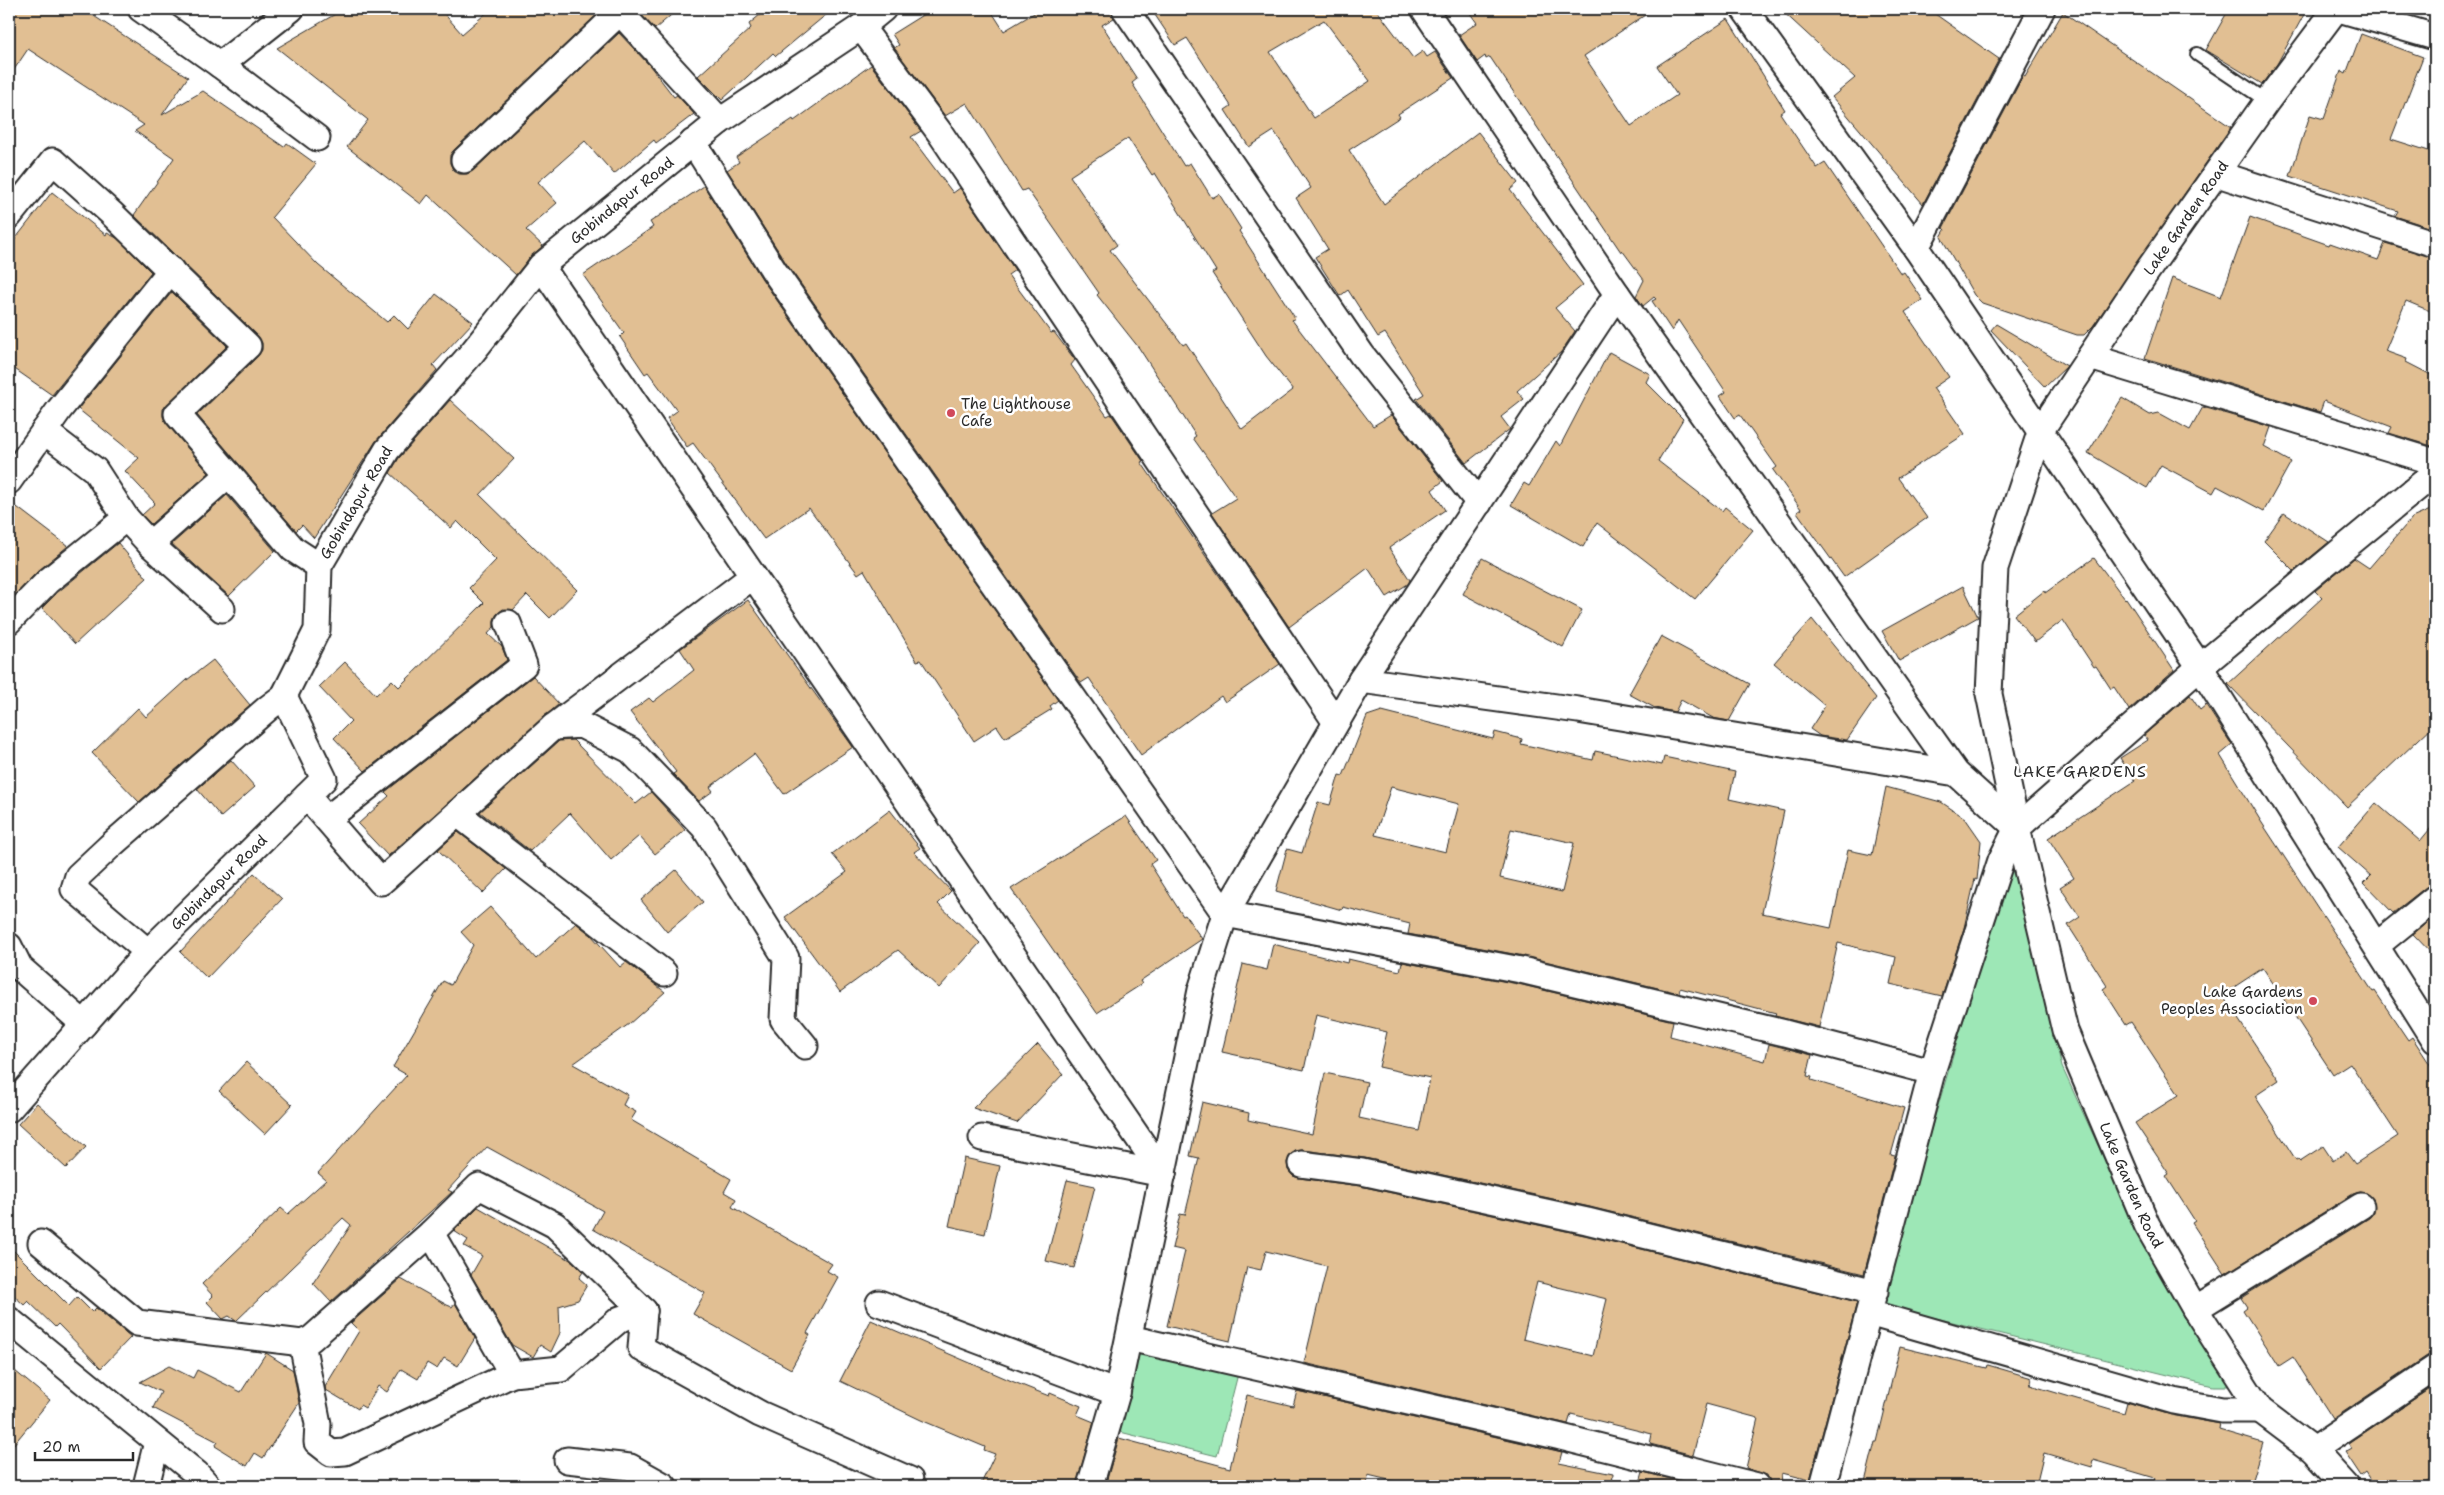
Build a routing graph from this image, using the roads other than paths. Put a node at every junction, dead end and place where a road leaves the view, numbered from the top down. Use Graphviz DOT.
graph roads {
  1 [pos="141,9"];
  2 [pos="291,9"];
  3 [pos="883,9"];
  4 [pos="1124,9"];
  5 [pos="1424,9"];
  6 [pos="1744,9"];
  7 [pos="2042,9"];
  8 [pos="2338,9"];
  9 [pos="619,10"];
  10 [pos="860,28"];
  11 [pos="2435,37"];
  12 [pos="2197,54"];
  13 [pos="220,65"];
  14 [pos="2267,101"];
  15 [pos="720,121"];
  16 [pos="317,138"];
  17 [pos="693,142"];
  18 [pos="464,160"];
  19 [pos="2218,174"];
  20 [pos="9,216"];
  21 [pos="2435,244"];
  22 [pos="1916,248"];
  23 [pos="541,266"];
  24 [pos="171,270"];
  25 [pos="1617,294"];
  26 [pos="2090,357"];
  27 [pos="2040,430"];
  28 [pos="44,431"];
  29 [pos="2435,462"];
  30 [pos="2435,473"];
  31 [pos="229,474"];
  32 [pos="9,481"];
  33 [pos="1478,503"];
  34 [pos="126,518"];
  35 [pos="150,544"];
  36 [pos="319,566"];
  37 [pos="753,576"];
  38 [pos="222,609"];
  39 [pos="9,621"];
  40 [pos="508,623"];
  41 [pos="2200,667"];
  42 [pos="1361,680"];
  43 [pos="284,696"];
  44 [pos="1336,721"];
  45 [pos="553,727"];
  46 [pos="1956,773"];
  47 [pos="307,796"];
  48 [pos="458,814"];
  49 [pos="327,820"];
  50 [pos="2017,828"];
  51 [pos="2435,898"];
  52 [pos="1225,914"];
  53 [pos="2376,945"];
  54 [pos="9,946"];
  55 [pos="148,952"];
  56 [pos="664,973"];
  57 [pos="84,1024"];
  58 [pos="2435,1040"];
  59 [pos="805,1046"];
  60 [pos="1932,1072"];
  61 [pos="9,1109"];
  62 [pos="982,1138"];
  63 [pos="1301,1164"];
  64 [pos="1163,1174"];
  65 [pos="2361,1206"];
  66 [pos="431,1233"];
  67 [pos="40,1243"];
  68 [pos="879,1303"];
  69 [pos="1872,1303"];
  70 [pos="2194,1309"];
  71 [pos="644,1310"];
  72 [pos="12,1329"];
  73 [pos="1129,1338"];
  74 [pos="302,1343"];
  75 [pos="2435,1368"];
  76 [pos="512,1374"];
  77 [pos="1118,1393"];
  78 [pos="2260,1410"];
  79 [pos="158,1442"];
  80 [pos="2313,1450"];
  81 [pos="567,1460"];
  82 [pos="146,1486"];
  83 [pos="208,1486"];
  84 [pos="664,1486"];
  85 [pos="910,1486"];
  86 [pos="1090,1486"];
  87 [pos="1757,1486"];
  88 [pos="1823,1486"];
  89 [pos="2346,1486"];
  1 -- 13 [label="street"];
  2 -- 13 [label="street"];
  3 -- 10 [label="street, Gobindapur Road"];
  4 -- 33 [label="street"];
  5 -- 25 [label="street"];
  6 -- 22 [label="street"];
  7 -- 22 [label="street"];
  8 -- 11 [label="street"];
  8 -- 14 [label="street, Lake Garden Road"];
  9 -- 15 [label="street"];
  9 -- 18 [label="street"];
  10 -- 15 [label="street, Gobindapur Road"];
  10 -- 44 [label="street"];
  12 -- 14 [label="lane"];
  13 -- 16 [label="street"];
  14 -- 19 [label="street, Lake Garden Road"];
  15 -- 17 [label="street, Gobindapur Road"];
  17 -- 23 [label="street, Gobindapur Road"];
  17 -- 52 [label="street"];
  19 -- 21 [label="street"];
  19 -- 26 [label="street, Lake Garden Road"];
  20 -- 24 [label="street"];
  22 -- 27 [label="street"];
  23 -- 36 [label="street, Gobindapur Road"];
  23 -- 37 [label="street"];
  24 -- 28 [label="street"];
  24 -- 31 [label="street"];
  25 -- 33 [label="street"];
  25 -- 46 [label="street"];
  26 -- 27 [label="street, Lake Garden Road"];
  26 -- 29 [label="street"];
  27 -- 41 [label="street"];
  27 -- 50 [label="street, Lake Garden Road"];
  28 -- 32 [label="street"];
  28 -- 34 [label="street"];
  30 -- 41 [label="street"];
  31 -- 35 [label="street"];
  31 -- 36 [label="street"];
  33 -- 42 [label="street"];
  34 -- 35 [label="street"];
  34 -- 39 [label="street"];
  35 -- 38 [label="street"];
  36 -- 43 [label="street, Gobindapur Road"];
  37 -- 45 [label="street"];
  37 -- 64 [label="street"];
  40 -- 49 [label="street"];
  41 -- 50 [label="street"];
  41 -- 53 [label="street"];
  42 -- 44 [label="street"];
  42 -- 46 [label="street"];
  43 -- 47 [label="street, Gobindapur Road"];
  43 -- 55 [label="street"];
  44 -- 52 [label="street"];
  45 -- 48 [label="street"];
  45 -- 59 [label="street"];
  46 -- 50 [label="street"];
  47 -- 49 [label="street"];
  47 -- 55 [label="street, Gobindapur Road"];
  48 -- 49 [label="street"];
  48 -- 56 [label="street"];
  50 -- 60 [label="street"];
  50 -- 70 [label="street, Lake Garden Road"];
  51 -- 53 [label="street"];
  52 -- 60 [label="street"];
  52 -- 64 [label="street"];
  53 -- 58 [label="street"];
  54 -- 57 [label="street"];
  55 -- 57 [label="street, Gobindapur Road"];
  57 -- 61 [label="street, Gobindapur Road"];
  60 -- 69 [label="street"];
  62 -- 64 [label="street"];
  63 -- 69 [label="street"];
  64 -- 73 [label="street"];
  65 -- 70 [label="street"];
  66 -- 71 [label="street"];
  66 -- 74 [label="street"];
  66 -- 76 [label="street"];
  67 -- 74 [label="street"];
  68 -- 77 [label="street"];
  69 -- 78 [label="street"];
  69 -- 88 [label="street"];
  70 -- 78 [label="street, Lake Garden Road"];
  71 -- 76 [label="street"];
  71 -- 85 [label="street"];
  72 -- 79 [label="street"];
  73 -- 77 [label="street"];
  73 -- 87 [label="street"];
  74 -- 76 [label="street"];
  75 -- 80 [label="street"];
  77 -- 86 [label="street"];
  78 -- 80 [label="street, Lake Garden Road"];
  79 -- 82 [label="street"];
  79 -- 83 [label="street"];
  80 -- 89 [label="street, Lake Garden Road"];
  81 -- 84 [label="street"];
}
